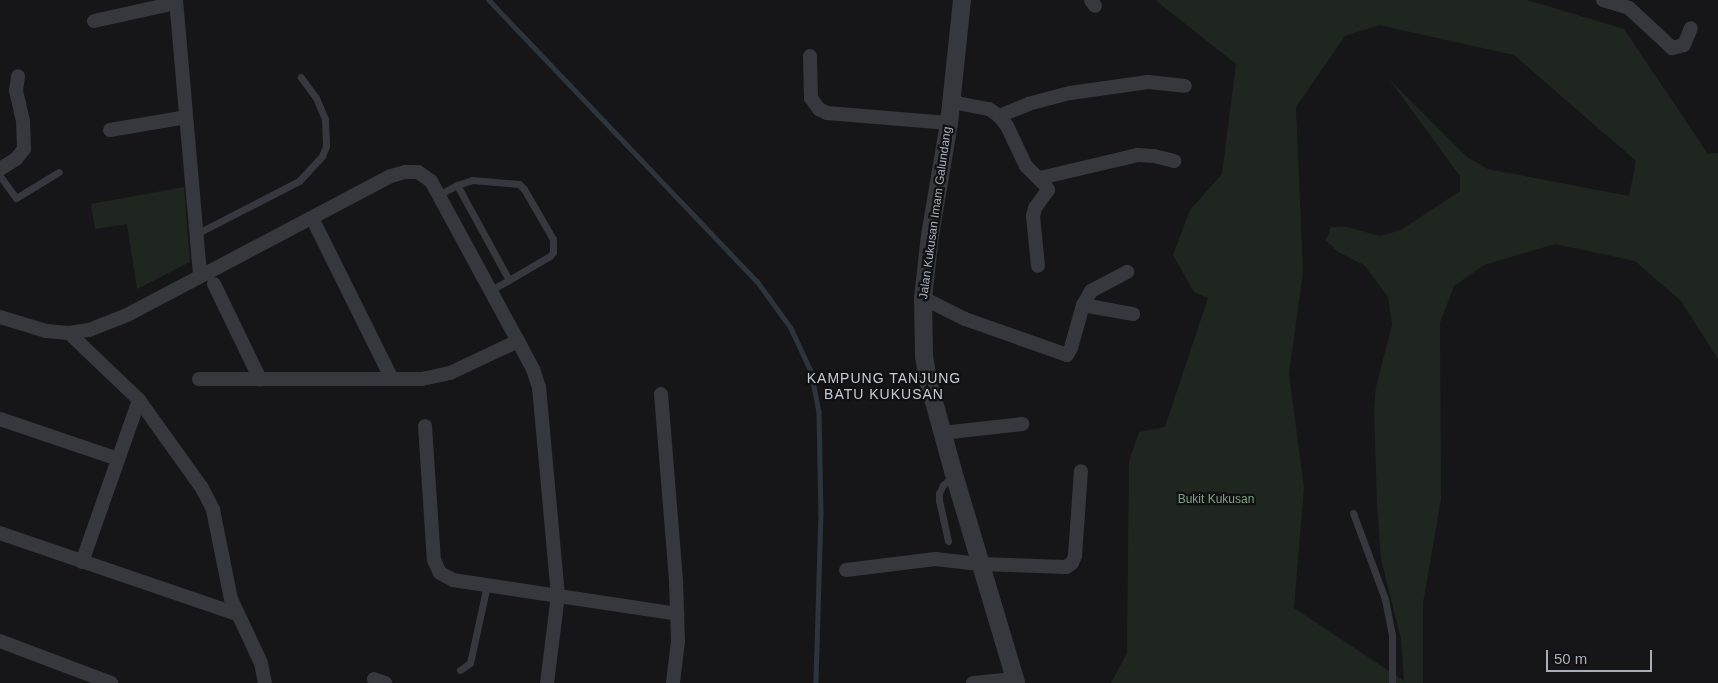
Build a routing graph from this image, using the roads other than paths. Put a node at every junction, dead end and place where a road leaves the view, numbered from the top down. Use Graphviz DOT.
graph roads {
  1 [pos="962,0"];
  2 [pos="1603,0"];
  3 [pos="176,2"];
  4 [pos="94,21"];
  5 [pos="1691,28"];
  6 [pos="810,56"];
  7 [pos="18,76"];
  8 [pos="301,77"];
  9 [pos="1186,86"];
  10 [pos="952,102"];
  11 [pos="999,116"];
  12 [pos="186,117"];
  13 [pos="949,123"];
  14 [pos="110,130"];
  15 [pos="1174,161"];
  16 [pos="0,169"];
  17 [pos="59,172"];
  18 [pos="0,176"];
  19 [pos="1040,178"];
  20 [pos="457,185"];
  21 [pos="440,194"];
  22 [pos="316,226"];
  23 [pos="196,234"];
  24 [pos="1038,266"];
  25 [pos="1127,272"];
  26 [pos="200,276"];
  27 [pos="509,280"];
  28 [pos="214,284"];
  29 [pos="491,290"];
  30 [pos="923,298"];
  31 [pos="1083,305"];
  32 [pos="1133,314"];
  33 [pos="0,317"];
  34 [pos="69,333"];
  35 [pos="518,341"];
  36 [pos="199,378"];
  37 [pos="260,379"];
  38 [pos="392,379"];
  39 [pos="661,394"];
  40 [pos="139,400"];
  41 [pos="0,419"];
  42 [pos="1022,424"];
  43 [pos="425,426"];
  44 [pos="942,433"];
  45 [pos="118,459"];
  46 [pos="1081,471"];
  47 [pos="954,475"];
  48 [pos="1353,512"];
  49 [pos="0,533"];
  50 [pos="948,540"];
  51 [pos="82,562"];
  52 [pos="980,564"];
  53 [pos="846,570"];
  54 [pos="487,585"];
  55 [pos="558,595"];
  56 [pos="237,614"];
  57 [pos="677,614"];
  58 [pos="0,641"];
  59 [pos="460,670"];
  60 [pos="1016,681"];
  61 [pos="111,683"];
  62 [pos="265,683"];
  63 [pos="546,683"];
  64 [pos="673,683"];
  65 [pos="973,683"];
  66 [pos="1392,683"];
  1 -- 10 [label="street, Jalan Kukusan Imam Galundang"];
  2 -- 5 [label="street"];
  3 -- 4 [label="street"];
  3 -- 12 [label="street"];
  6 -- 13 [label="street"];
  7 -- 16 [label="street"];
  8 -- 23 [label="lane"];
  9 -- 11 [label="street"];
  10 -- 11 [label="street"];
  10 -- 13 [label="street, Jalan Kukusan Imam Galundang"];
  11 -- 19 [label="street"];
  12 -- 14 [label="street"];
  12 -- 23 [label="street"];
  13 -- 30 [label="street, Jalan Kukusan Imam Galundang"];
  15 -- 19 [label="street"];
  17 -- 18 [label="lane"];
  19 -- 24 [label="street"];
  20 -- 21 [label="lane"];
  20 -- 27 [label="lane"];
  20 -- 27 [label="lane"];
  21 -- 26 [label="street"];
  21 -- 29 [label="street"];
  22 -- 38 [label="street"];
  23 -- 26 [label="street"];
  25 -- 31 [label="street"];
  26 -- 34 [label="street"];
  27 -- 29 [label="lane"];
  28 -- 37 [label="street"];
  29 -- 35 [label="street"];
  30 -- 31 [label="street"];
  30 -- 44 [label="street, Jalan Kukusan Imam Galundang"];
  31 -- 32 [label="street"];
  33 -- 34 [label="street"];
  34 -- 40 [label="street"];
  35 -- 38 [label="street"];
  35 -- 55 [label="street"];
  36 -- 37 [label="street"];
  37 -- 38 [label="street"];
  39 -- 57 [label="street"];
  40 -- 45 [label="street"];
  40 -- 56 [label="street"];
  41 -- 45 [label="street"];
  42 -- 44 [label="street"];
  43 -- 54 [label="street"];
  44 -- 47 [label="street, Jalan Kukusan Imam Galundang"];
  45 -- 51 [label="street"];
  46 -- 52 [label="street"];
  47 -- 50 [label="lane"];
  47 -- 52 [label="street, Jalan Kukusan Imam Galundang"];
  48 -- 66 [label="lane"];
  49 -- 51 [label="street"];
  51 -- 56 [label="street"];
  52 -- 53 [label="street"];
  52 -- 60 [label="street, Jalan Kukusan Imam Galundang"];
  54 -- 55 [label="street"];
  54 -- 59 [label="lane"];
  55 -- 57 [label="street"];
  55 -- 63 [label="street"];
  56 -- 62 [label="street"];
  57 -- 64 [label="street"];
  58 -- 61 [label="street"];
  60 -- 65 [label="street"];
}
